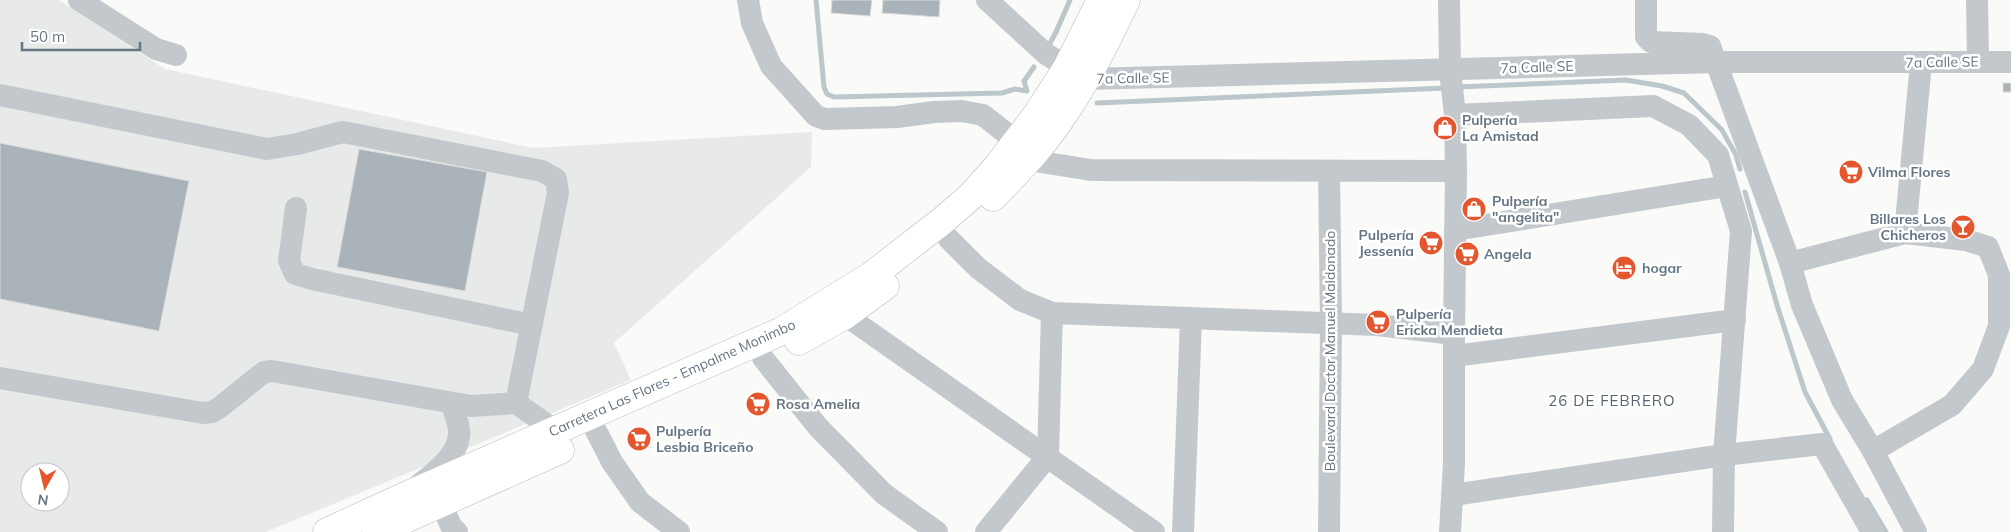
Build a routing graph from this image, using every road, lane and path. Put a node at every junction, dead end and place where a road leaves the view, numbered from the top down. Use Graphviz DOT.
graph roads {
  1 [pos="79,0"];
  2 [pos="748,0"];
  3 [pos="987,0"];
  4 [pos="1101,0"];
  5 [pos="1126,0"];
  6 [pos="1449,0"];
  7 [pos="1646,0"];
  8 [pos="1977,0"];
  9 [pos="176,55"];
  10 [pos="1978,61"];
  11 [pos="1716,62"];
  12 [pos="2011,62"];
  13 [pos="1922,63"];
  14 [pos="1077,73"];
  15 [pos="1451,73"];
  16 [pos="0,95"];
  17 [pos="1455,107"];
  18 [pos="1022,151"];
  19 [pos="1329,170"];
  20 [pos="1456,171"];
  21 [pos="1727,186"];
  22 [pos="296,208"];
  23 [pos="1455,230"];
  24 [pos="1905,233"];
  25 [pos="950,239"];
  26 [pos="1790,263"];
  27 [pos="1052,313"];
  28 [pos="845,315"];
  29 [pos="1191,319"];
  30 [pos="1735,320"];
  31 [pos="532,325"];
  32 [pos="1331,325"];
  33 [pos="1454,334"];
  34 [pos="1454,356"];
  35 [pos="763,358"];
  36 [pos="0,378"];
  37 [pos="451,403"];
  38 [pos="516,403"];
  39 [pos="592,425"];
  40 [pos="556,431"];
  41 [pos="1873,451"];
  42 [pos="1724,455"];
  43 [pos="1048,456"];
  44 [pos="408,495"];
  45 [pos="1452,495"];
  46 [pos="441,503"];
  47 [pos="327,532"];
  48 [pos="376,532"];
  49 [pos="457,532"];
  50 [pos="679,532"];
  51 [pos="938,532"];
  52 [pos="986,532"];
  53 [pos="1154,532"];
  54 [pos="1183,532"];
  55 [pos="1329,532"];
  56 [pos="1450,532"];
  57 [pos="1724,532"];
  58 [pos="1872,532"];
  59 [pos="1916,532"];
  1 -- 9 [label="street"];
  2 -- 18 [label="street"];
  3 -- 14 [label="street"];
  4 -- 14 [label="highway, Carretera Las Flores - Empalme Monimbo"];
  5 -- 14 [label="highway, Carretera Las Flores - Empalme Monimbo"];
  6 -- 15 [label="street"];
  7 -- 11 [label="street"];
  8 -- 10 [label="street"];
  10 -- 12 [label="street, 7a Calle SE"];
  10 -- 13 [label="street, 7a Calle SE"];
  11 -- 13 [label="street, 7a Calle SE"];
  11 -- 15 [label="street, 7a Calle SE"];
  11 -- 26 [label="street"];
  13 -- 24 [label="street"];
  14 -- 15 [label="street, 7a Calle SE"];
  14 -- 18 [label="highway, Carretera Las Flores - Empalme Monimbo"];
  15 -- 17 [label="street"];
  16 -- 31 [label="street"];
  17 -- 20 [label="street"];
  17 -- 21 [label="street"];
  18 -- 19 [label="street"];
  18 -- 25 [label="highway, Carretera Las Flores - Empalme Monimbo"];
  18 -- 39 [label="highway, Carretera Las Flores - Empalme Monimbo"];
  19 -- 20 [label="street"];
  19 -- 32 [label="street, Boulevard Doctor Manuel Maldonado"];
  20 -- 23 [label="street"];
  21 -- 23 [label="street"];
  21 -- 30 [label="street"];
  22 -- 31 [label="street"];
  23 -- 33 [label="street"];
  24 -- 26 [label="street"];
  24 -- 41 [label="street"];
  25 -- 27 [label="street"];
  25 -- 28 [label="highway, Carretera Las Flores - Empalme Monimbo"];
  26 -- 41 [label="street"];
  27 -- 29 [label="street"];
  27 -- 43 [label="street"];
  28 -- 35 [label="highway, Carretera Las Flores - Empalme Monimbo"];
  28 -- 43 [label="street"];
  29 -- 32 [label="street"];
  29 -- 54 [label="street"];
  30 -- 34 [label="street"];
  30 -- 42 [label="street"];
  31 -- 38 [label="street"];
  32 -- 33 [label="street"];
  32 -- 55 [label="street, Boulevard Doctor Manuel Maldonado"];
  33 -- 34 [label="street"];
  34 -- 45 [label="street"];
  35 -- 39 [label="highway, Carretera Las Flores - Empalme Monimbo"];
  35 -- 51 [label="street"];
  36 -- 37 [label="street"];
  37 -- 38 [label="street"];
  37 -- 44 [label="street"];
  38 -- 40 [label="street"];
  39 -- 40 [label="highway, Carretera Las Flores - Empalme Monimbo"];
  39 -- 46 [label="highway, Carretera Las Flores - Empalme Monimbo"];
  39 -- 50 [label="street"];
  40 -- 44 [label="highway, Carretera Las Flores - Empalme Monimbo"];
  41 -- 59 [label="street"];
  42 -- 45 [label="street"];
  42 -- 57 [label="street"];
  42 -- 58 [label="street"];
  43 -- 52 [label="street"];
  43 -- 53 [label="street"];
  44 -- 47 [label="highway, Carretera Las Flores - Empalme Monimbo"];
  45 -- 56 [label="street"];
  46 -- 48 [label="highway, Carretera Las Flores - Empalme Monimbo"];
  46 -- 49 [label="street"];
}
